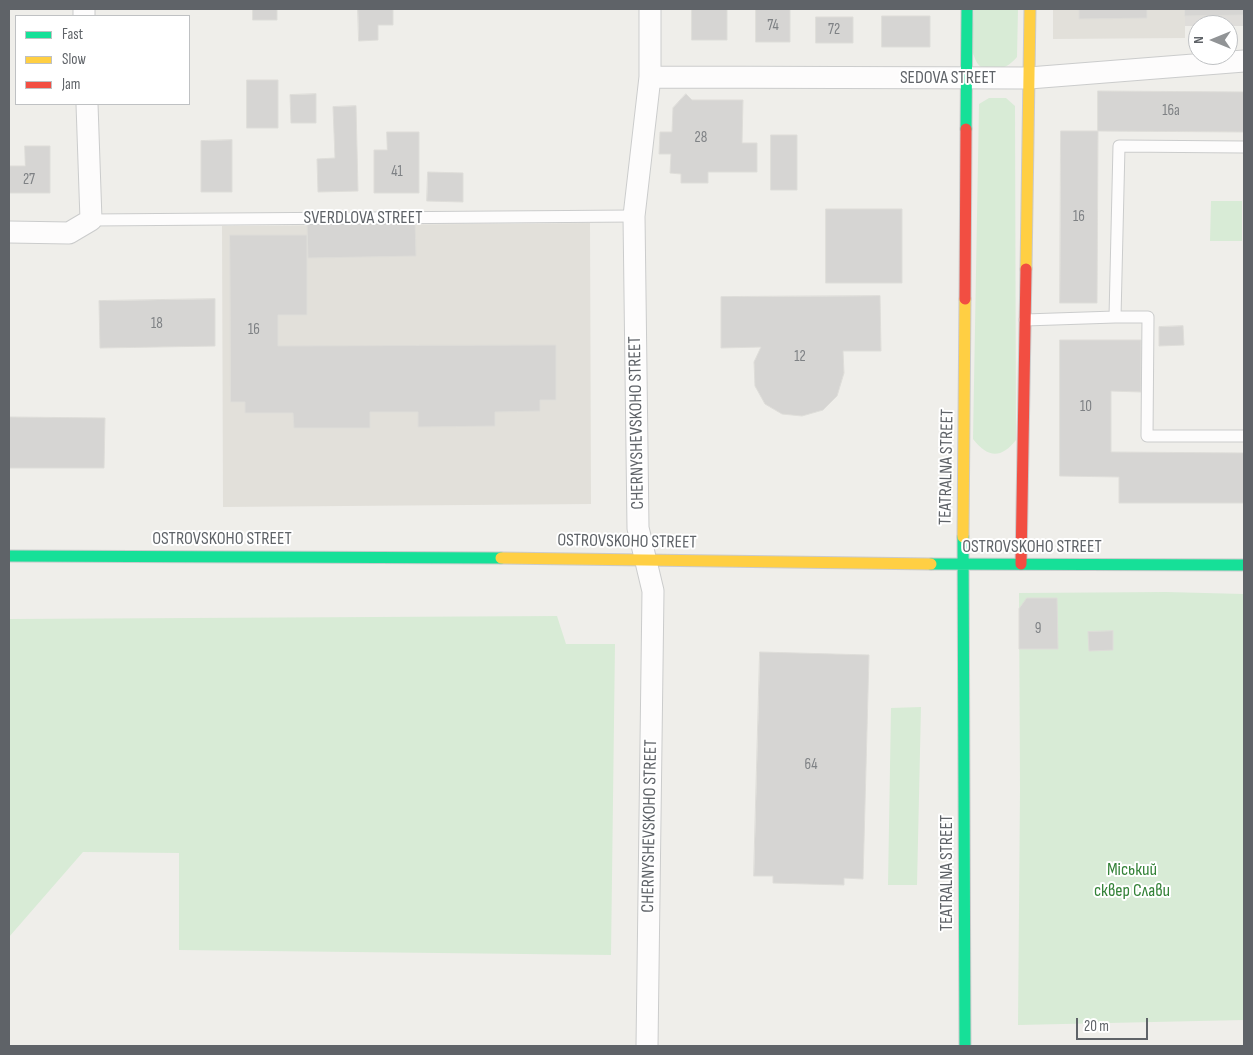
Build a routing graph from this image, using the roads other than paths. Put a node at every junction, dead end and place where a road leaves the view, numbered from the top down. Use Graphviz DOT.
graph roads {
  1 [pos="650,9"];
  2 [pos="967,9"];
  3 [pos="1030,9"];
  4 [pos="1244,61"];
  5 [pos="650,77"];
  6 [pos="966,78"];
  7 [pos="1029,78"];
  8 [pos="87,105"];
  9 [pos="1244,147"];
  10 [pos="634,216"];
  11 [pos="91,220"];
  12 [pos="9,232"];
  13 [pos="1115,317"];
  14 [pos="1024,320"];
  15 [pos="1244,436"];
  16 [pos="9,556"];
  17 [pos="643,558"];
  18 [pos="963,564"];
  19 [pos="1021,564"];
  20 [pos="1244,565"];
  21 [pos="646,1046"];
  22 [pos="965,1046"];
  1 -- 5 [label="street, CHERNYSHEVSKOHO STREET"];
  2 -- 6 [label="street, TEATRALNA STREET"];
  3 -- 7 [label="street"];
  4 -- 7 [label="street, SEDOVA STREET"];
  5 -- 6 [label="street, SEDOVA STREET"];
  5 -- 10 [label="street, CHERNYSHEVSKOHO STREET"];
  6 -- 7 [label="street, SEDOVA STREET"];
  6 -- 18 [label="street, TEATRALNA STREET"];
  7 -- 14 [label="street"];
  8 -- 11 [label="street"];
  9 -- 13 [label="lane"];
  10 -- 11 [label="lane, SVERDLOVA STREET"];
  10 -- 17 [label="street, CHERNYSHEVSKOHO STREET"];
  11 -- 12 [label="street"];
  13 -- 14 [label="lane"];
  13 -- 15 [label="lane"];
  14 -- 19 [label="street"];
  16 -- 17 [label="street, OSTROVSKOHO STREET"];
  17 -- 18 [label="street, OSTROVSKOHO STREET"];
  17 -- 21 [label="street, CHERNYSHEVSKOHO STREET"];
  18 -- 19 [label="street, OSTROVSKOHO STREET"];
  18 -- 22 [label="street, TEATRALNA STREET"];
  19 -- 20 [label="street, OSTROVSKOHO STREET"];
}
